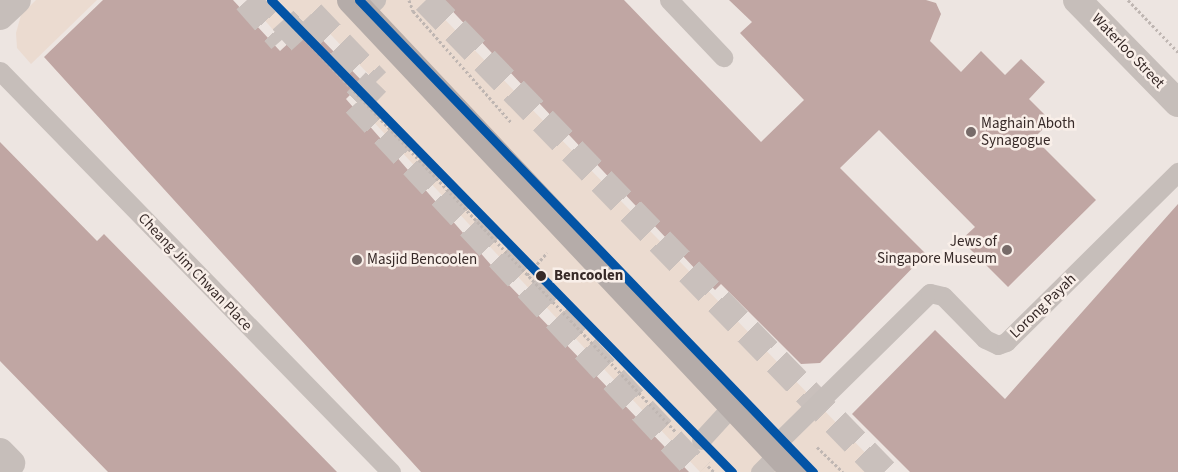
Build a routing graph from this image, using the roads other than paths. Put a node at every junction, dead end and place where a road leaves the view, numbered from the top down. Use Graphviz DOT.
graph roads {
  1 [pos="17,0"];
  2 [pos="669,0"];
  3 [pos="1077,0"];
  4 [pos="364,4"];
  5 [pos="0,16"];
  6 [pos="723,57"];
  7 [pos="0,71"];
  8 [pos="1178,103"];
  9 [pos="1178,172"];
  10 [pos="732,406"];
  11 [pos="701,440"];
  12 [pos="776,462"];
  13 [pos="391,472"];
  1 -- 5 [label="street"];
  2 -- 6 [label="lane"];
  3 -- 8 [label="street, Waterloo Street"];
  4 -- 10 [label="main road"];
  7 -- 13 [label="lane, Cheang Jim Chwan Place"];
  9 -- 12 [label="lane, Lorong Payah"];
  10 -- 11 [label="lane"];
  10 -- 12 [label="main road"];
}
